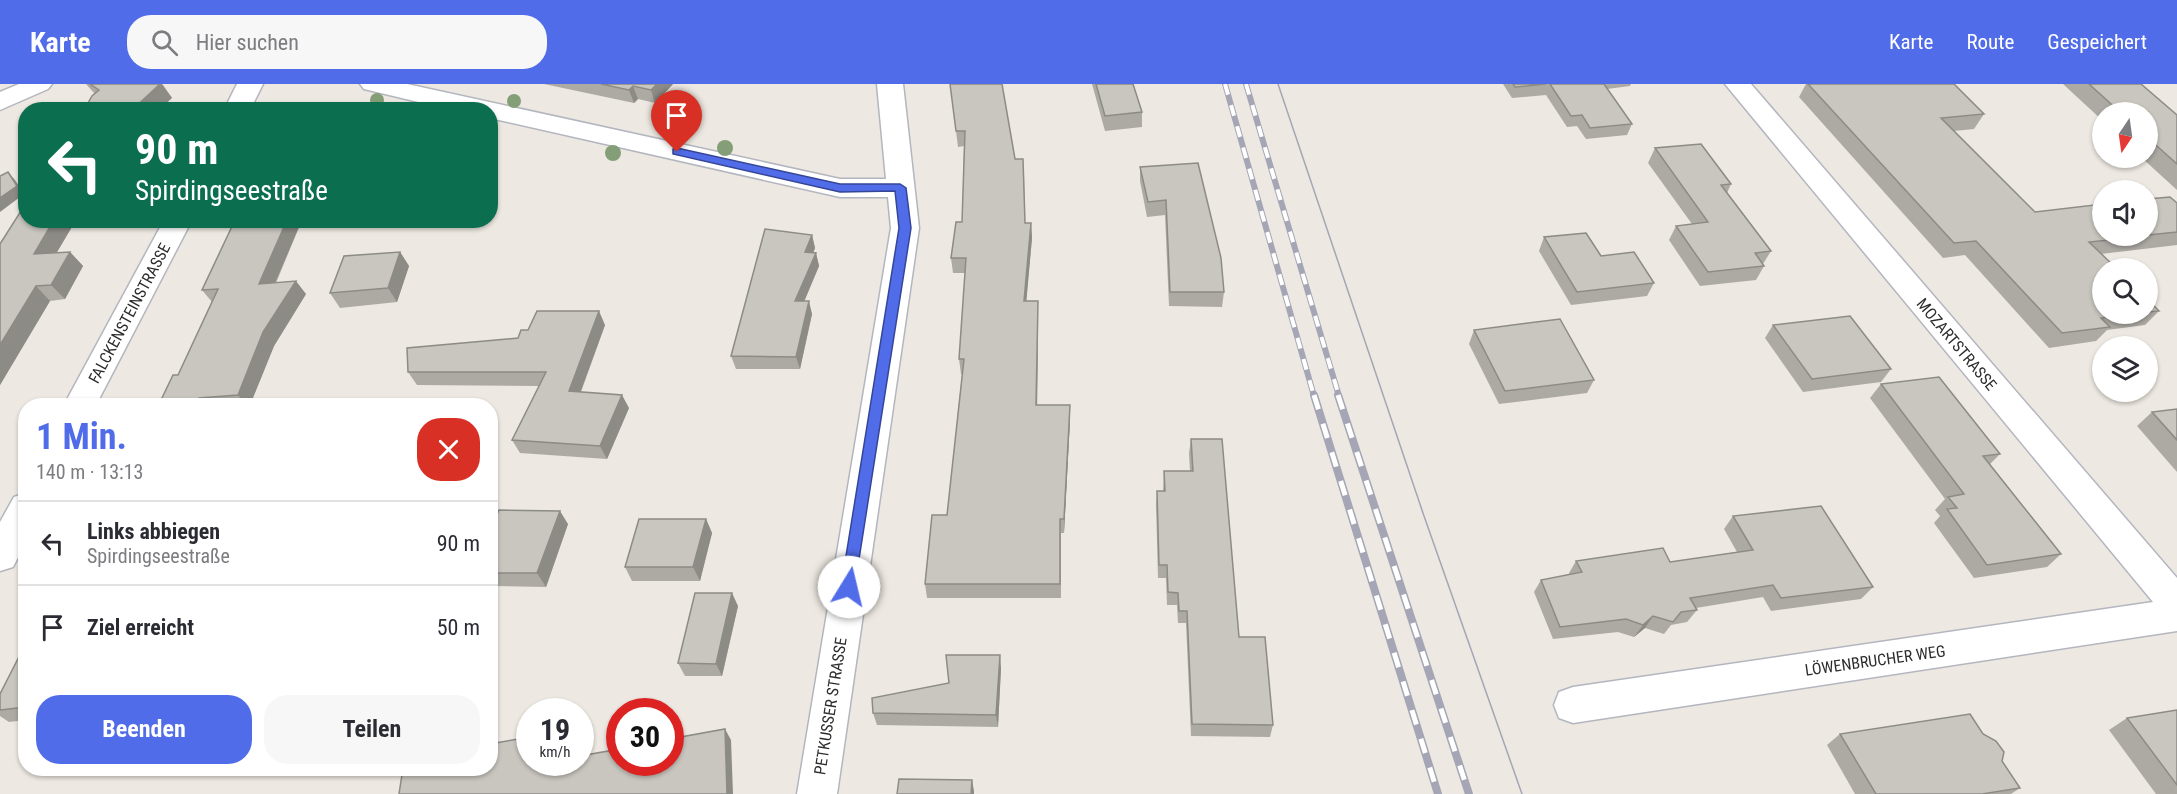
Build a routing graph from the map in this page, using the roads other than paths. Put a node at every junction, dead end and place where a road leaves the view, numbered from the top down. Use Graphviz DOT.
graph roads {
  1 [pos="39,84"];
  2 [pos="250,84"];
  3 [pos="373,84"];
  4 [pos="890,84"];
  5 [pos="1738,84"];
  6 [pos="0,102"];
  7 [pos="241,102"];
  8 [pos="453,102"];
  9 [pos="498,112"];
  10 [pos="900,188"];
  11 [pos="174,228"];
  12 [pos="84,398"];
  13 [pos="18,522"];
  14 [pos="0,556"];
  15 [pos="2177,604"];
  16 [pos="2177,615"];
  17 [pos="1573,705"];
  18 [pos="817,794"];
  1 -- 6 [label="street"];
  2 -- 7 [label="street"];
  3 -- 8 [label="street"];
  4 -- 10 [label="street, PETKUSSER STRASSE"];
  5 -- 15 [label="street, MOZARTSTRASSE"];
  9 -- 10 [label="street"];
  10 -- 18 [label="street, PETKUSSER STRASSE"];
  11 -- 12 [label="street, FALCKENSTEINSTRASSE"];
  13 -- 14 [label="street"];
  16 -- 17 [label="street, LÖWENBRUCHER WEG"];
}
